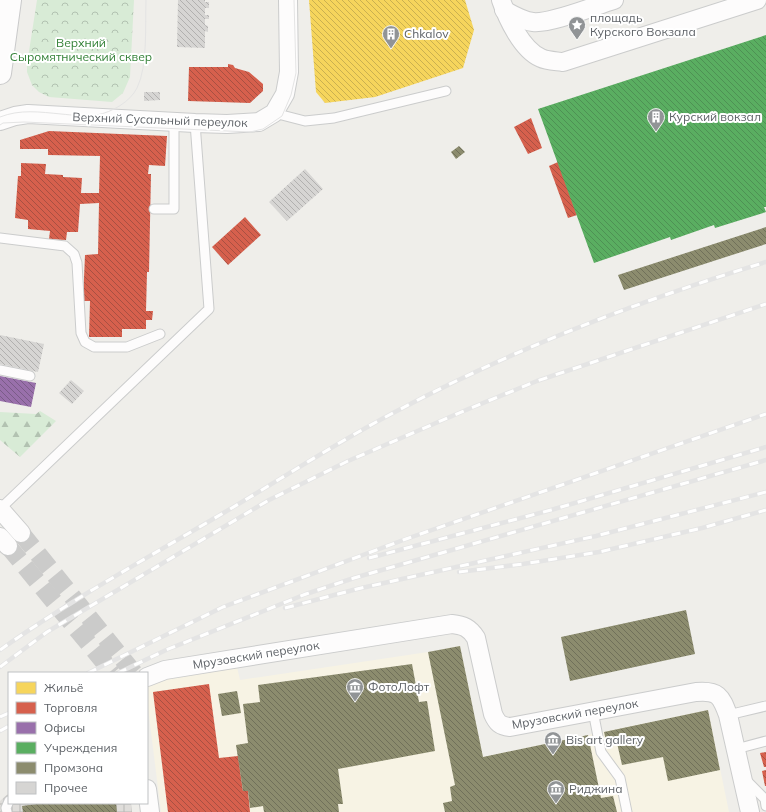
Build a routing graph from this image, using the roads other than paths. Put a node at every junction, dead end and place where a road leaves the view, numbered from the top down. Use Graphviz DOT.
graph roads {
  1 [pos="10,0"];
  2 [pos="288,0"];
  3 [pos="614,0"];
  4 [pos="757,0"];
  5 [pos="503,5"];
  6 [pos="0,73"];
  7 [pos="446,91"];
  8 [pos="274,113"];
  9 [pos="0,121"];
  10 [pos="174,122"];
  11 [pos="195,123"];
  12 [pos="154,209"];
  13 [pos="0,238"];
  14 [pos="160,334"];
  15 [pos="0,370"];
  16 [pos="30,376"];
  17 [pos="0,509"];
  18 [pos="21,533"];
  19 [pos="148,676"];
  20 [pos="766,706"];
  21 [pos="593,711"];
  22 [pos="728,715"];
  23 [pos="766,741"];
  24 [pos="736,749"];
  25 [pos="742,776"];
  26 [pos="148,797"];
  27 [pos="766,806"];
  28 [pos="150,812"];
  29 [pos="627,812"];
  30 [pos="750,812"];
  1 -- 6 [label="main road"];
  2 -- 8 [label="street"];
  3 -- 5 [label="street"];
  4 -- 5 [label="street"];
  7 -- 8 [label="lane"];
  8 -- 11 [label="street, Верхний Сусальный переулок"];
  9 -- 10 [label="street, Верхний Сусальный переулок"];
  10 -- 11 [label="street, Верхний Сусальный переулок"];
  10 -- 12 [label="lane"];
  11 -- 17 [label="lane"];
  13 -- 14 [label="lane"];
  15 -- 16 [label="lane"];
  17 -- 18 [label="street"];
  19 -- 21 [label="street, Мрузовский переулок"];
  20 -- 22 [label="lane"];
  21 -- 22 [label="street, Мрузовский переулок"];
  21 -- 29 [label="lane"];
  22 -- 24 [label="street, Мрузовский переулок"];
  23 -- 24 [label="lane"];
  24 -- 25 [label="street, Мрузовский переулок"];
  25 -- 27 [label="lane"];
  25 -- 30 [label="street, Мрузовский переулок"];
  26 -- 28 [label="street"];
}
